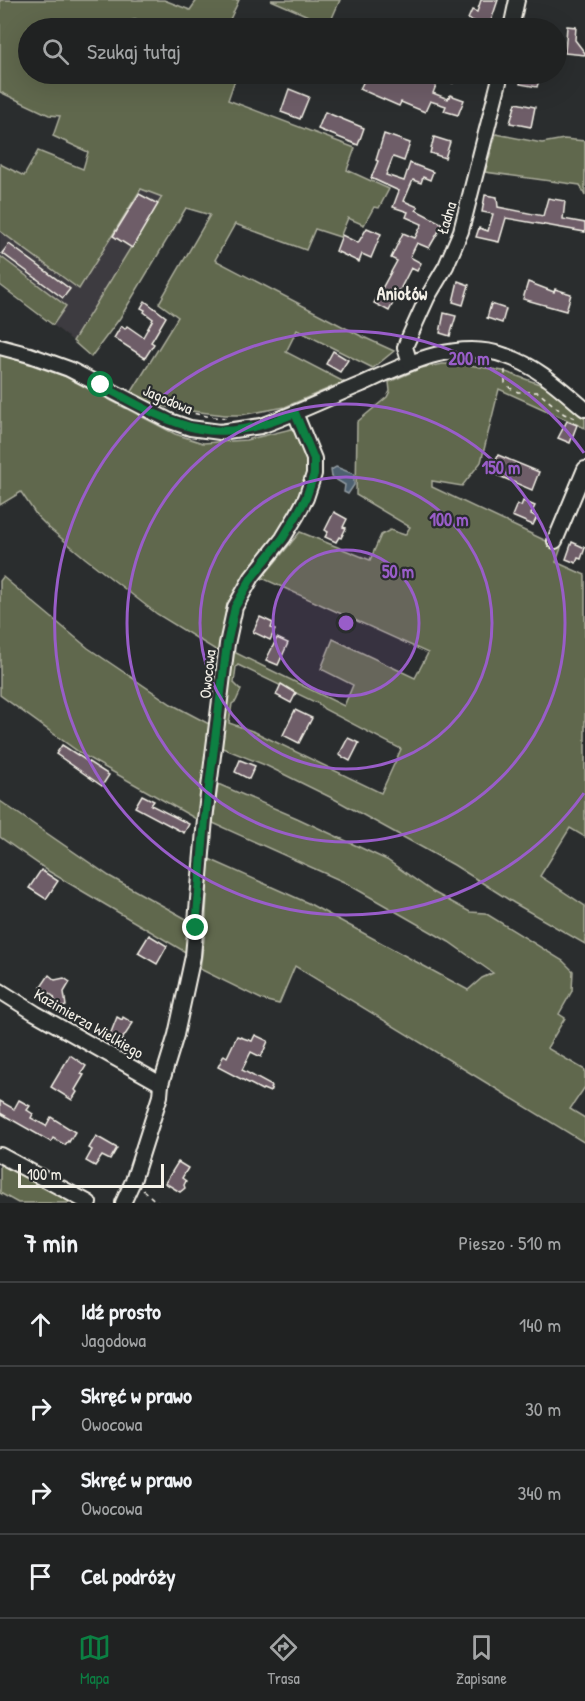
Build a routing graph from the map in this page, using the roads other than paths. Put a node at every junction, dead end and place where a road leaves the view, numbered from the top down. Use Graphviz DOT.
graph roads {
  1 [pos="517,0"];
  2 [pos="513,18"];
  3 [pos="498,84"];
  4 [pos="0,347"];
  5 [pos="410,363"];
  6 [pos="295,413"];
  7 [pos="583,414"];
  8 [pos="585,469"];
  9 [pos="555,541"];
  10 [pos="0,990"];
  11 [pos="162,1084"];
  12 [pos="0,1155"];
  13 [pos="89,1203"];
  14 [pos="123,1203"];
  1 -- 2 [label="street"];
  3 -- 5 [label="street, Ładna"];
  4 -- 6 [label="street, Jagodowa"];
  5 -- 6 [label="street"];
  5 -- 7 [label="street"];
  6 -- 11 [label="street, Owocowa"];
  8 -- 9 [label="street"];
  10 -- 11 [label="street, Kazimierza Wielkiego"];
  11 -- 14 [label="street, Owocowa"];
  12 -- 13 [label="street"];
}
